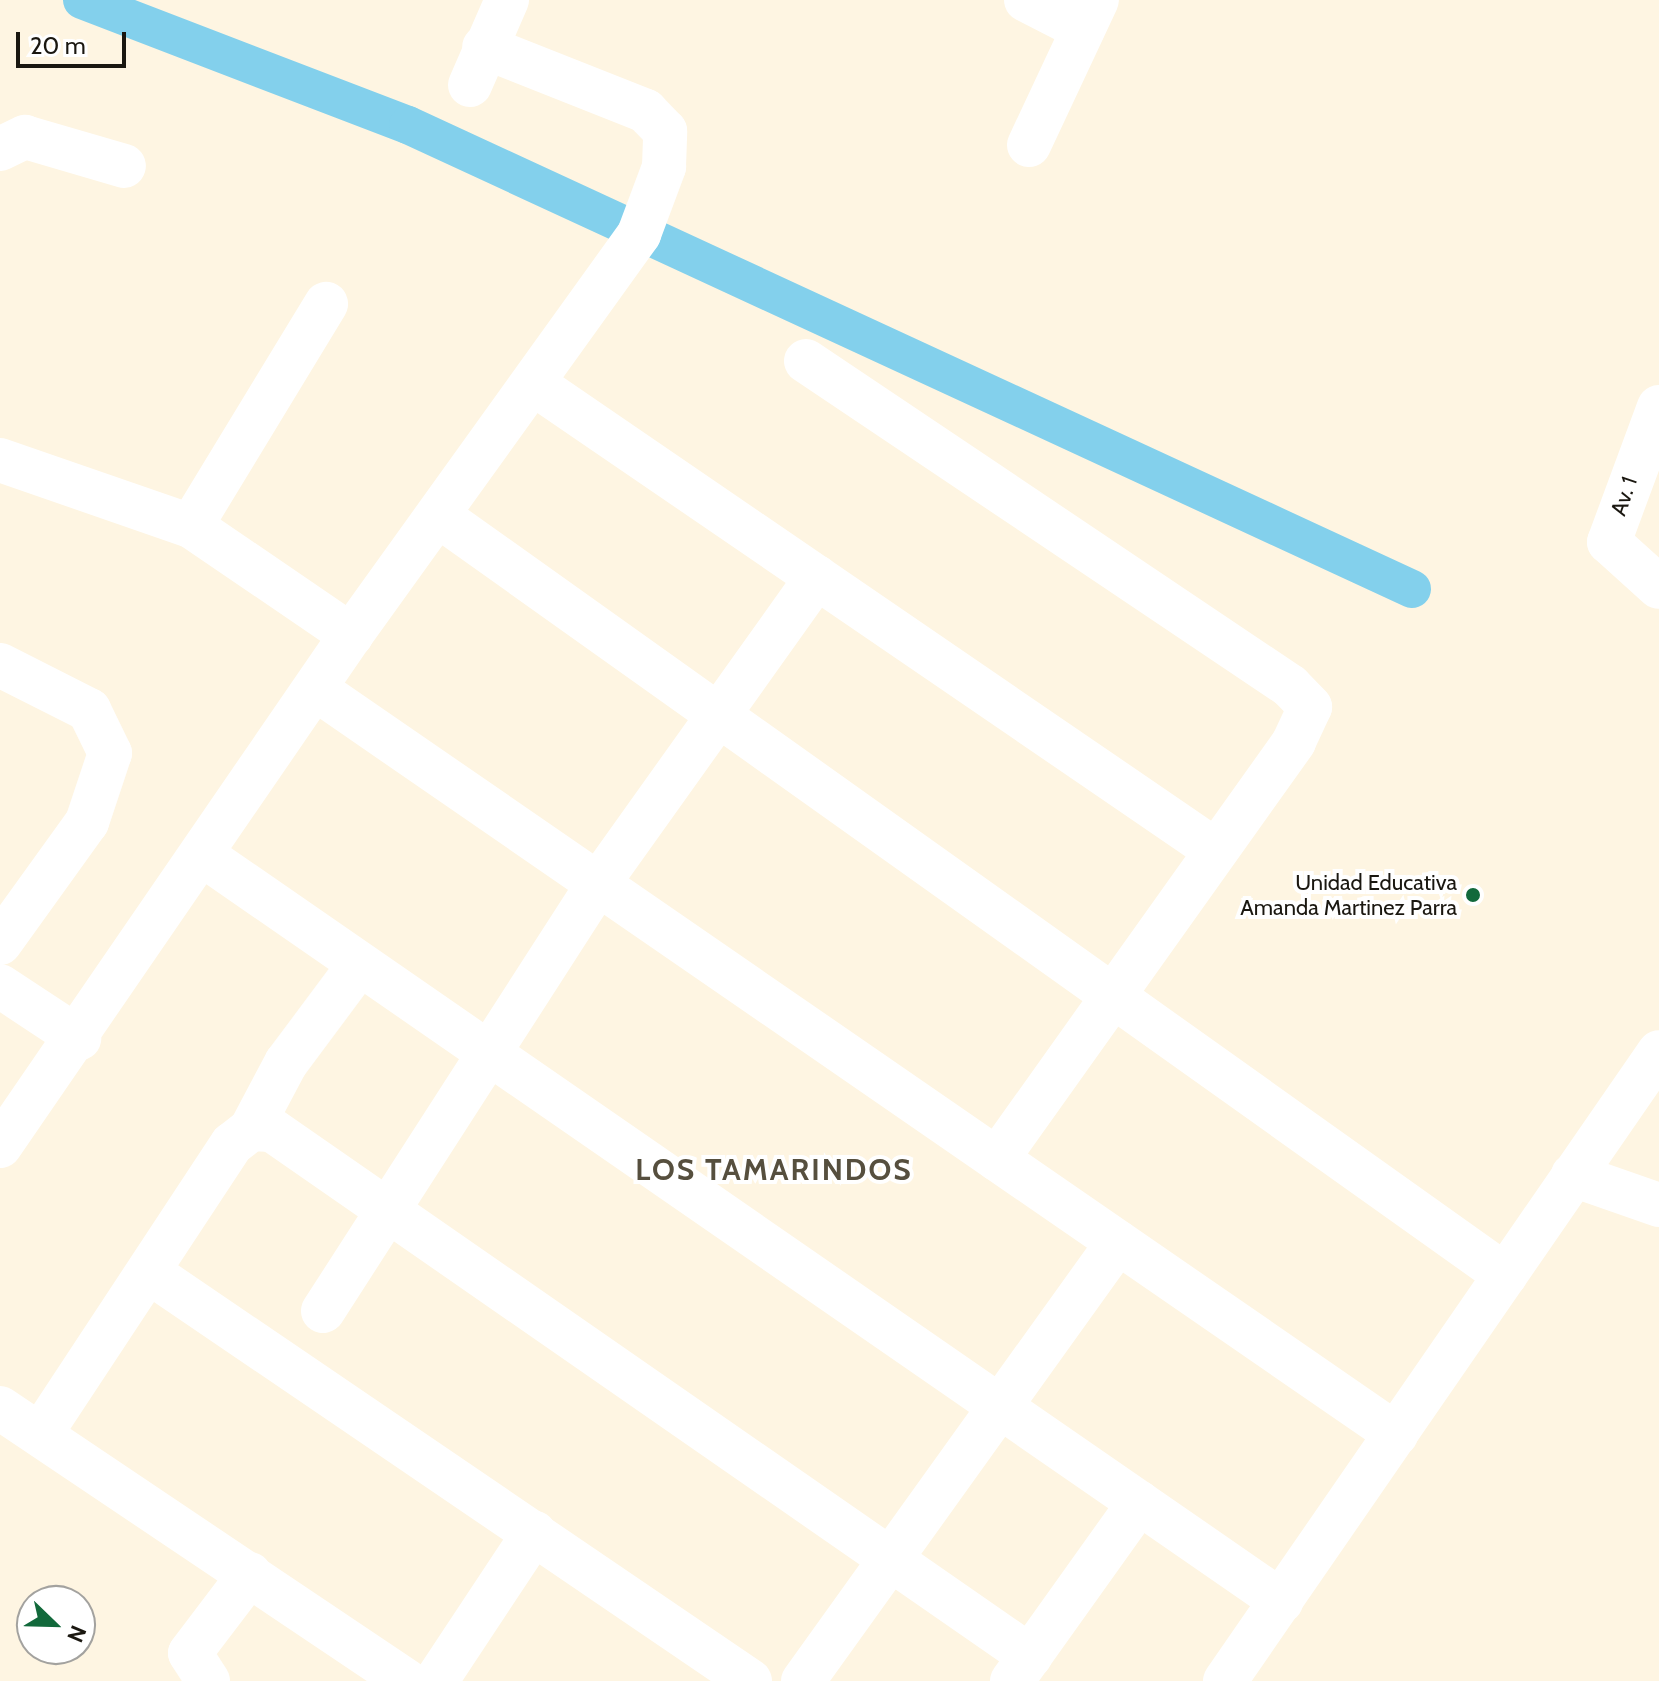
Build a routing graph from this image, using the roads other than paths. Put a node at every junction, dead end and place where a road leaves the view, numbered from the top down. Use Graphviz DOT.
graph roads {
  1 [pos="507,0"];
  2 [pos="1026,0"];
  3 [pos="1090,14"];
  4 [pos="1029,145"];
  5 [pos="0,149"];
  6 [pos="124,166"];
  7 [pos="326,304"];
  8 [pos="806,361"];
  9 [pos="534,384"];
  10 [pos="1659,407"];
  11 [pos="0,460"];
  12 [pos="439,516"];
  13 [pos="191,526"];
  14 [pos="817,577"];
  15 [pos="1659,587"];
  16 [pos="351,635"];
  17 [pos="0,665"];
  18 [pos="317,690"];
  19 [pos="716,715"];
  20 [pos="1215,850"];
  21 [pos="204,856"];
  22 [pos="598,884"];
  23 [pos="0,943"];
  24 [pos="359,965"];
  25 [pos="0,986"];
  26 [pos="1112,997"];
  27 [pos="79,1038"];
  28 [pos="1659,1052"];
  29 [pos="492,1058"];
  30 [pos="251,1129"];
  31 [pos="0,1146"];
  32 [pos="997,1159"];
  33 [pos="1573,1175"];
  34 [pos="1659,1205"];
  35 [pos="386,1213"];
  36 [pos="1118,1242"];
  37 [pos="149,1272"];
  38 [pos="1505,1275"];
  39 [pos="323,1311"];
  40 [pos="997,1405"];
  41 [pos="0,1408"];
  42 [pos="42,1432"];
  43 [pos="1396,1434"];
  44 [pos="1139,1503"];
  45 [pos="534,1533"];
  46 [pos="890,1560"];
  47 [pos="250,1574"];
  48 [pos="1281,1601"];
  49 [pos="1021,1668"];
  50 [pos="208,1681"];
  51 [pos="407,1681"];
  52 [pos="436,1681"];
  53 [pos="750,1681"];
  54 [pos="803,1681"];
  55 [pos="1225,1681"];
  1 -- 9 [label="street"];
  2 -- 3 [label="street"];
  3 -- 4 [label="street"];
  5 -- 6 [label="street"];
  7 -- 13 [label="street"];
  8 -- 20 [label="street"];
  9 -- 12 [label="street"];
  9 -- 14 [label="street"];
  10 -- 15 [label="street, Av. 1"];
  11 -- 13 [label="street"];
  12 -- 16 [label="street"];
  12 -- 19 [label="street"];
  13 -- 16 [label="street"];
  14 -- 19 [label="street"];
  14 -- 20 [label="street"];
  16 -- 18 [label="street"];
  17 -- 23 [label="street"];
  18 -- 21 [label="street"];
  18 -- 22 [label="street"];
  19 -- 22 [label="street"];
  19 -- 26 [label="street"];
  20 -- 26 [label="street"];
  21 -- 24 [label="street"];
  21 -- 27 [label="street"];
  22 -- 29 [label="street"];
  22 -- 32 [label="street"];
  24 -- 29 [label="street"];
  24 -- 30 [label="street"];
  25 -- 27 [label="street"];
  26 -- 32 [label="street"];
  26 -- 38 [label="street"];
  27 -- 31 [label="street"];
  28 -- 33 [label="street"];
  29 -- 35 [label="street"];
  29 -- 40 [label="street"];
  30 -- 35 [label="street"];
  30 -- 37 [label="street"];
  32 -- 36 [label="street"];
  33 -- 34 [label="street"];
  33 -- 38 [label="street"];
  35 -- 39 [label="street"];
  35 -- 46 [label="street"];
  36 -- 40 [label="street"];
  36 -- 43 [label="street"];
  37 -- 42 [label="street"];
  37 -- 45 [label="street"];
  38 -- 43 [label="street"];
  40 -- 44 [label="street"];
  40 -- 46 [label="street"];
  41 -- 42 [label="street"];
  42 -- 47 [label="street"];
  43 -- 48 [label="street"];
  44 -- 48 [label="street"];
  44 -- 49 [label="street"];
  45 -- 52 [label="street"];
  45 -- 53 [label="street"];
  46 -- 49 [label="street"];
  46 -- 54 [label="street"];
  47 -- 50 [label="street"];
  47 -- 51 [label="street"];
  48 -- 55 [label="street"];
}
